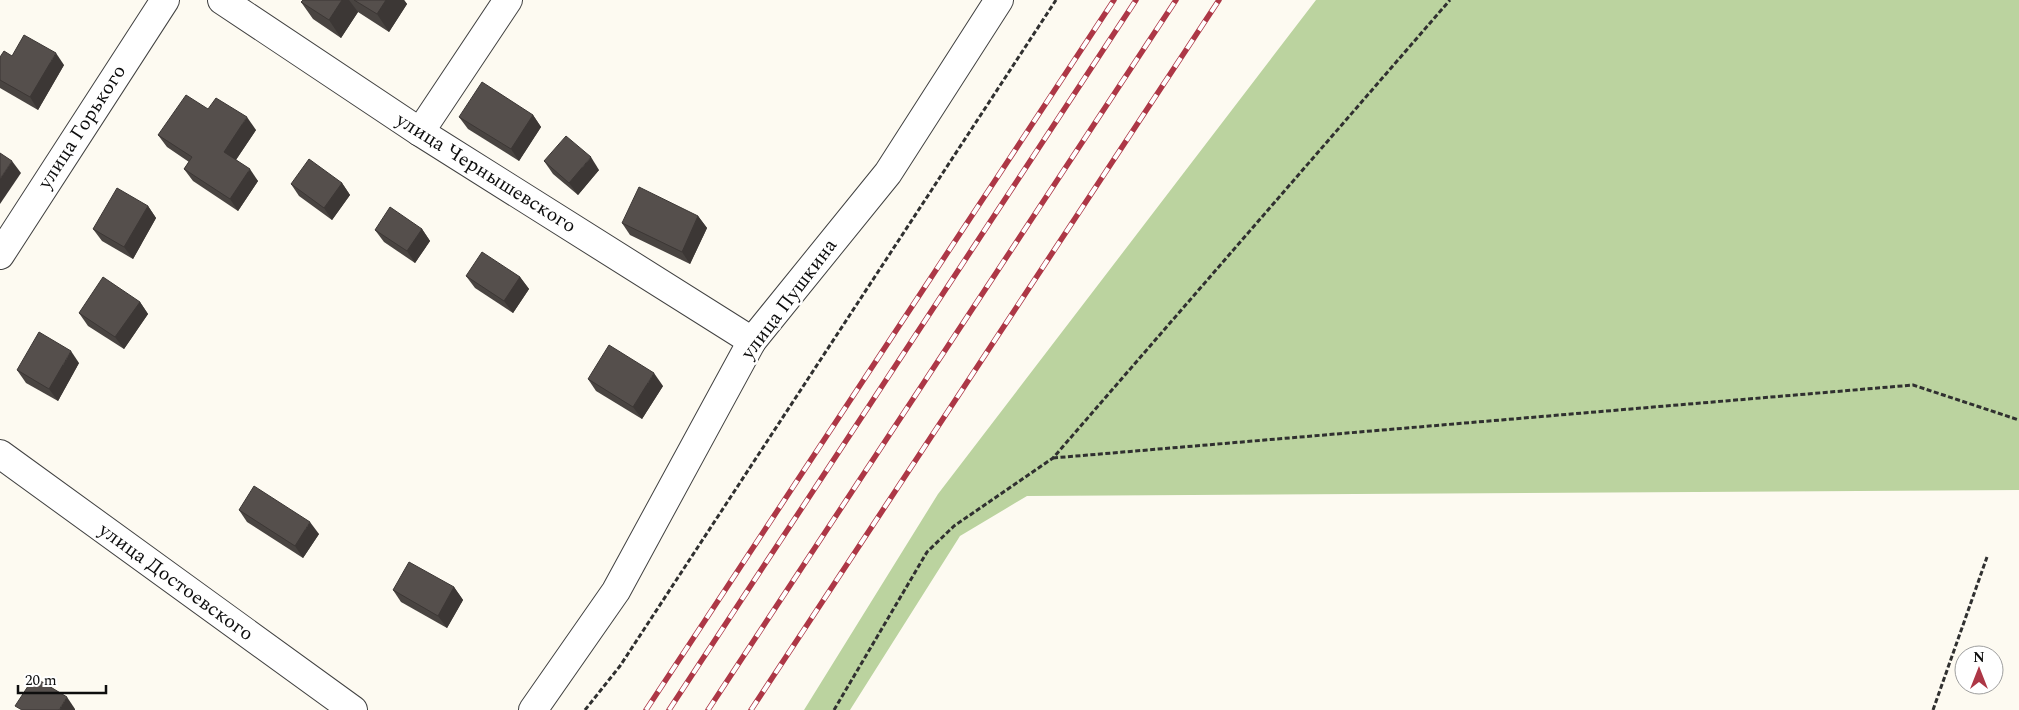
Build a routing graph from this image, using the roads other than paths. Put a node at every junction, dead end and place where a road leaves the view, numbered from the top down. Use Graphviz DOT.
graph roads {
  1 [pos="165,0"];
  2 [pos="222,0"];
  3 [pos="508,0"];
  4 [pos="999,0"];
  5 [pos="420,132"];
  6 [pos="0,255"];
  7 [pos="752,341"];
  8 [pos="0,454"];
  9 [pos="353,710"];
  10 [pos="533,710"];
  1 -- 6 [label="street, улица Горького"];
  2 -- 5 [label="street, улица Чернышевского"];
  3 -- 5 [label="street"];
  4 -- 7 [label="street, улица Пушкина"];
  5 -- 7 [label="street, улица Чернышевского"];
  7 -- 10 [label="street, улица Пушкина"];
  8 -- 9 [label="street, улица Достоевского"];
}
